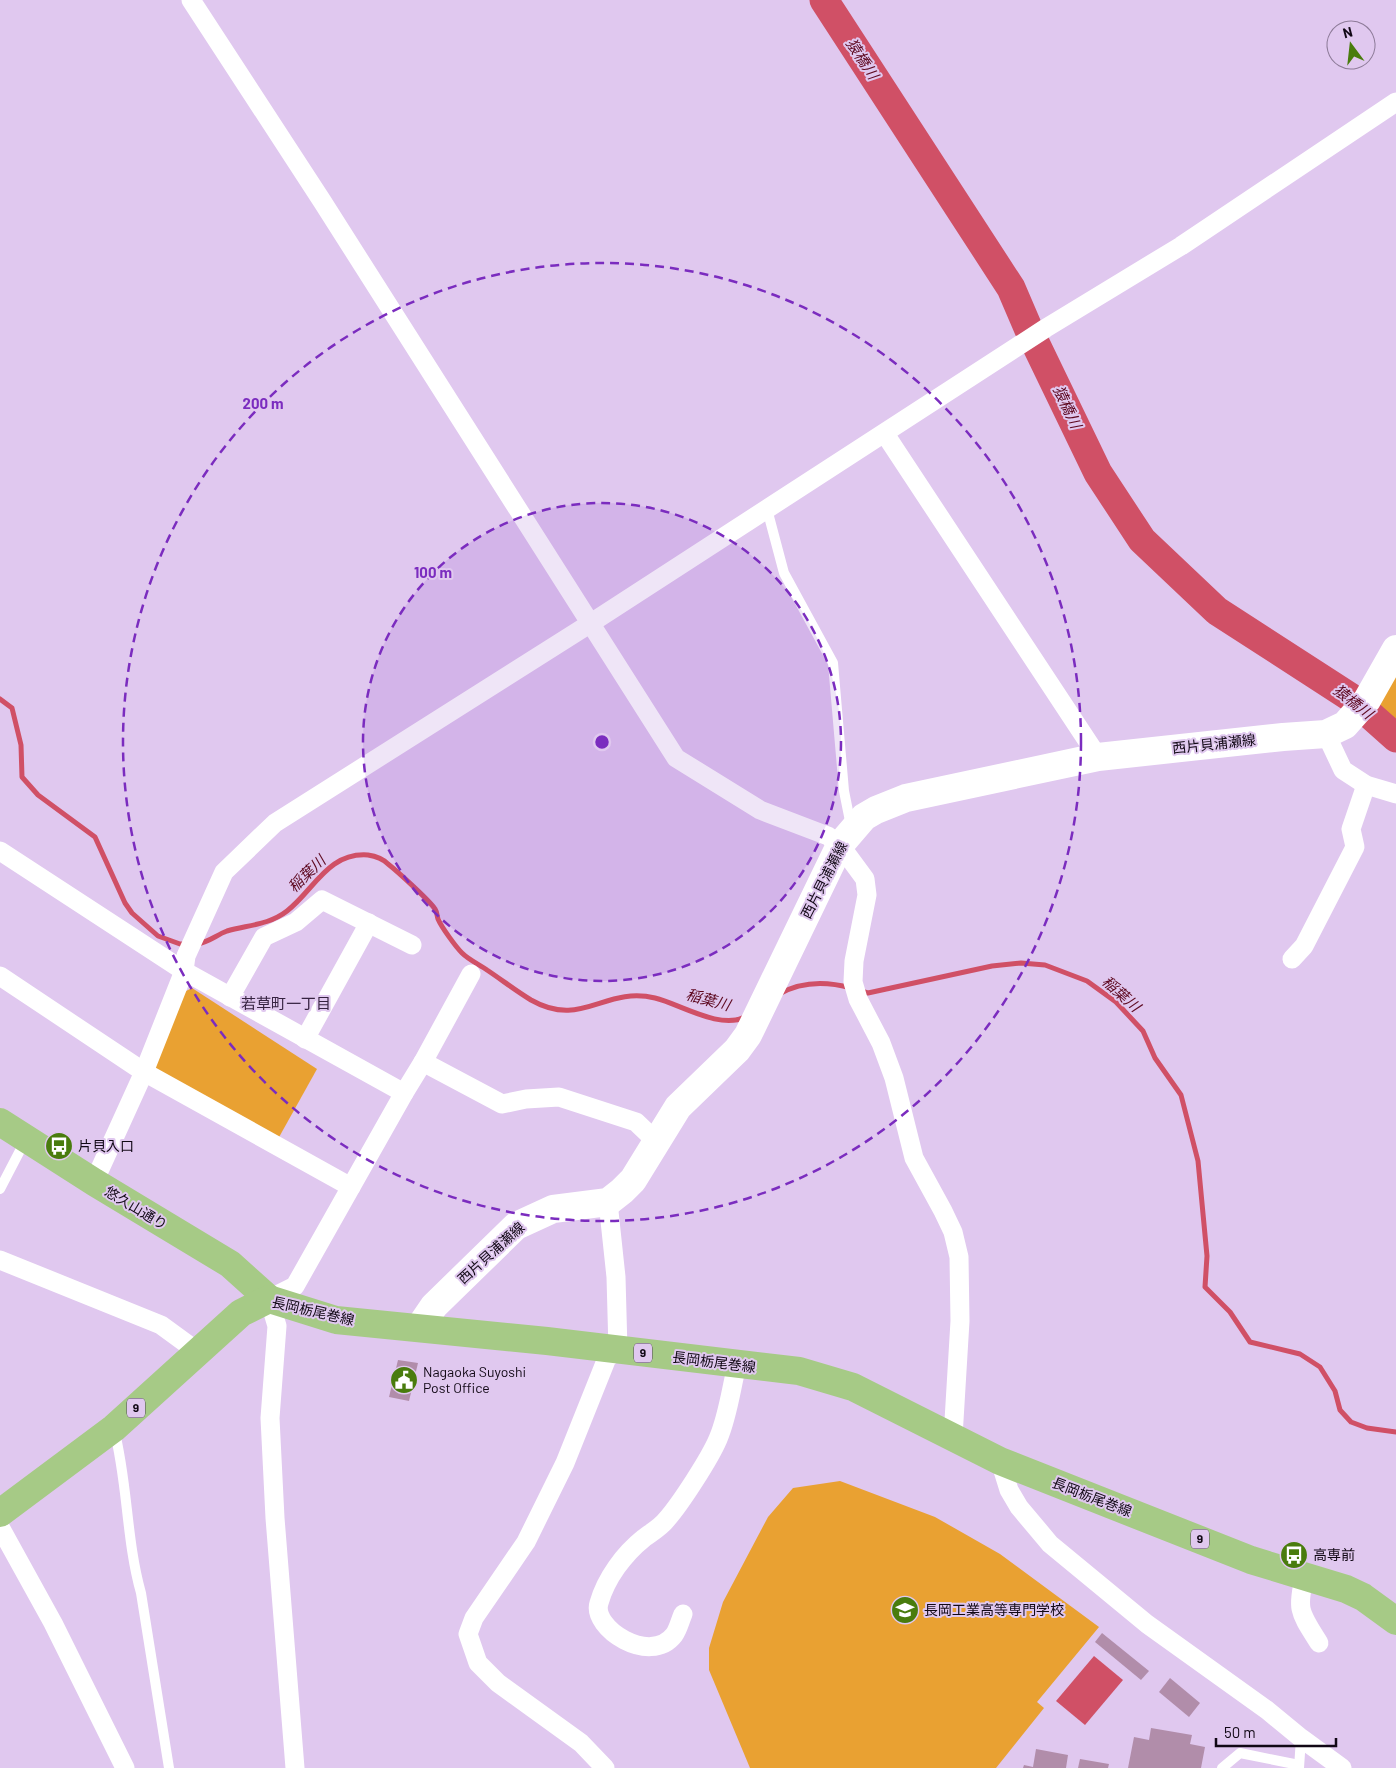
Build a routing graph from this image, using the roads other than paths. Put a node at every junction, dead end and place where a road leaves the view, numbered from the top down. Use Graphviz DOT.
graph roads {
  1 [pos="191,0"];
  2 [pos="1396,102"];
  3 [pos="885,434"];
  4 [pos="767,509"];
  5 [pos="590,623"];
  6 [pos="1396,649"];
  7 [pos="1326,734"];
  8 [pos="1098,757"];
  9 [pos="1366,785"];
  10 [pos="1396,794"];
  11 [pos="845,837"];
  12 [pos="0,851"];
  13 [pos="369,923"];
  14 [pos="412,945"];
  15 [pos="1292,959"];
  16 [pos="185,964"];
  17 [pos="471,974"];
  18 [pos="0,976"];
  19 [pos="230,997"];
  20 [pos="305,1039"];
  21 [pos="423,1062"];
  22 [pos="144,1072"];
  23 [pos="404,1093"];
  24 [pos="0,1122"];
  25 [pos="26,1139"];
  26 [pos="657,1142"];
  27 [pos="94,1182"];
  28 [pos="351,1186"];
  29 [pos="0,1190"];
  30 [pos="608,1202"];
  31 [pos="0,1260"];
  32 [pos="269,1299"];
  33 [pos="419,1328"];
  34 [pos="618,1350"];
  35 [pos="198,1352"];
  36 [pos="737,1365"];
  37 [pos="114,1428"];
  38 [pos="953,1437"];
  39 [pos="1000,1461"];
  40 [pos="2,1511"];
  41 [pos="1305,1575"];
  42 [pos="683,1614"];
  43 [pos="1396,1620"];
  44 [pos="1319,1643"];
  45 [pos="1301,1738"];
  46 [pos="1299,1767"];
  47 [pos="125,1768"];
  48 [pos="169,1768"];
  49 [pos="295,1768"];
  50 [pos="605,1768"];
  51 [pos="1222,1768"];
  52 [pos="1342,1768"];
  1 -- 5 [label="street"];
  2 -- 3 [label="street"];
  3 -- 4 [label="street"];
  3 -- 8 [label="street"];
  4 -- 5 [label="street"];
  4 -- 11 [label="lane"];
  5 -- 11 [label="street"];
  5 -- 16 [label="street"];
  6 -- 7 [label="main road, 西片貝浦瀬線"];
  7 -- 8 [label="main road, 西片貝浦瀬線"];
  7 -- 9 [label="street"];
  8 -- 11 [label="main road, 西片貝浦瀬線"];
  9 -- 10 [label="street"];
  9 -- 15 [label="street"];
  11 -- 26 [label="main road, 西片貝浦瀬線"];
  11 -- 38 [label="street"];
  12 -- 16 [label="street"];
  13 -- 14 [label="street"];
  13 -- 19 [label="street"];
  13 -- 20 [label="street"];
  16 -- 19 [label="street"];
  16 -- 22 [label="street"];
  17 -- 21 [label="street"];
  18 -- 22 [label="street"];
  19 -- 20 [label="street"];
  20 -- 23 [label="street"];
  21 -- 23 [label="street"];
  21 -- 26 [label="street"];
  22 -- 27 [label="street"];
  22 -- 28 [label="street"];
  23 -- 28 [label="street"];
  24 -- 25 [label="main road, 悠久山通り / 9"];
  25 -- 27 [label="main road, 悠久山通り / 9"];
  25 -- 29 [label="lane"];
  26 -- 30 [label="main road, 西片貝浦瀬線"];
  27 -- 32 [label="main road, 悠久山通り / 9"];
  28 -- 32 [label="street"];
  30 -- 33 [label="main road, 西片貝浦瀬線"];
  30 -- 34 [label="street"];
  31 -- 35 [label="street"];
  32 -- 33 [label="main road, 長岡栃尾巻線 / 9"];
  32 -- 35 [label="main road, 長岡栃尾巻線 / 9"];
  32 -- 49 [label="street"];
  33 -- 34 [label="main road, 長岡栃尾巻線 / 9"];
  34 -- 36 [label="main road, 長岡栃尾巻線 / 9"];
  34 -- 50 [label="street"];
  35 -- 37 [label="main road, 長岡栃尾巻線 / 9"];
  36 -- 38 [label="main road, 長岡栃尾巻線 / 9"];
  36 -- 42 [label="street"];
  37 -- 40 [label="main road, 長岡栃尾巻線 / 9"];
  37 -- 48 [label="lane"];
  38 -- 39 [label="main road, 長岡栃尾巻線 / 9"];
  39 -- 41 [label="main road, 長岡栃尾巻線 / 9"];
  39 -- 45 [label="street"];
  40 -- 47 [label="street"];
  41 -- 43 [label="main road, 長岡栃尾巻線 / 9"];
  41 -- 44 [label="street"];
  45 -- 46 [label="lane"];
  45 -- 52 [label="street"];
  46 -- 51 [label="lane"];
}
